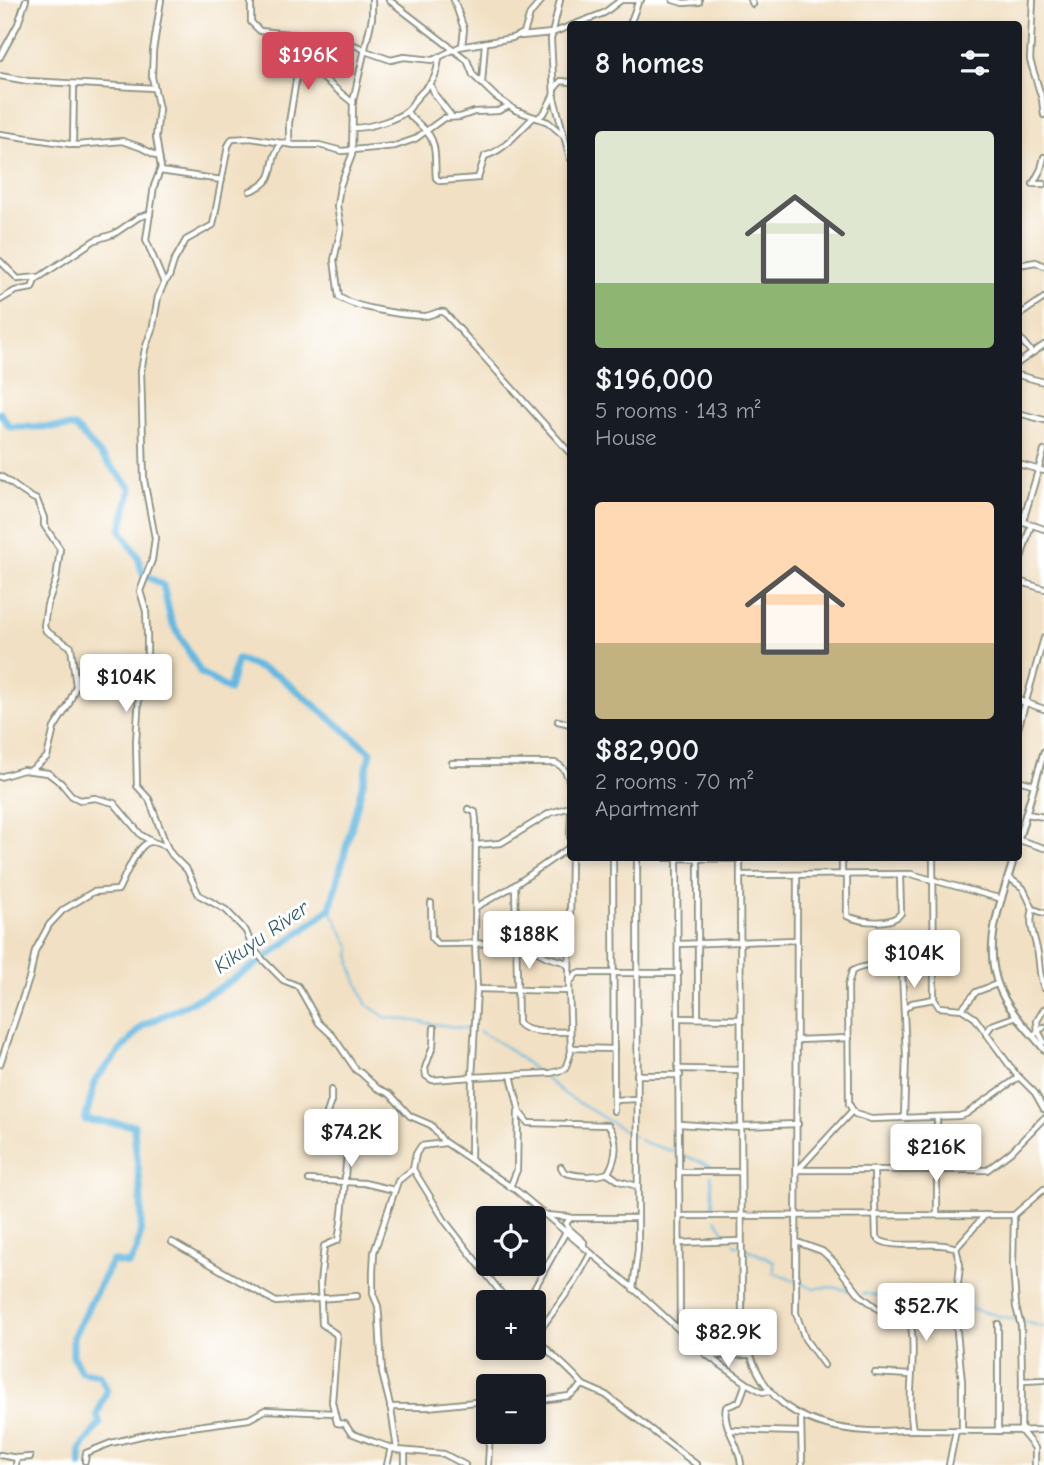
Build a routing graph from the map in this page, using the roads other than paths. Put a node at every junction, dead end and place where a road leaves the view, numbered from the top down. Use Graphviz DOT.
graph roads {
  1 [pos="26,0"];
  2 [pos="161,0"];
  3 [pos="251,0"];
  4 [pos="372,0"];
  5 [pos="389,0"];
  6 [pos="454,0"];
  7 [pos="542,0"];
  8 [pos="560,0"];
  9 [pos="640,0"];
  10 [pos="673,0"];
  11 [pos="699,0"];
  12 [pos="1033,0"];
  13 [pos="583,21"];
  14 [pos="631,21"];
  15 [pos="567,27"];
  16 [pos="552,33"];
  17 [pos="519,36"];
  18 [pos="303,37"];
  19 [pos="310,38"];
  20 [pos="485,43"];
  21 [pos="462,46"];
  22 [pos="451,50"];
  23 [pos="365,51"];
  24 [pos="0,57"];
  25 [pos="439,58"];
  26 [pos="0,76"];
  27 [pos="567,81"];
  28 [pos="482,83"];
  29 [pos="74,84"];
  30 [pos="431,85"];
  31 [pos="154,88"];
  32 [pos="554,92"];
  33 [pos="353,103"];
  34 [pos="509,106"];
  35 [pos="407,112"];
  36 [pos="1044,115"];
  37 [pos="536,117"];
  38 [pos="452,118"];
  39 [pos="353,128"];
  40 [pos="425,130"];
  41 [pos="0,134"];
  42 [pos="563,135"];
  43 [pos="282,143"];
  44 [pos="289,144"];
  45 [pos="74,145"];
  46 [pos="567,148"];
  47 [pos="352,149"];
  48 [pos="1044,157"];
  49 [pos="160,158"];
  50 [pos="160,171"];
  51 [pos="222,180"];
  52 [pos="1044,184"];
  53 [pos="250,191"];
  54 [pos="150,214"];
  55 [pos="0,261"];
  56 [pos="1022,264"];
  57 [pos="1044,266"];
  58 [pos="39,277"];
  59 [pos="163,283"];
  60 [pos="1044,298"];
  61 [pos="0,300"];
  62 [pos="1022,313"];
  63 [pos="1022,341"];
  64 [pos="1044,345"];
  65 [pos="1032,353"];
  66 [pos="1022,360"];
  67 [pos="1022,376"];
  68 [pos="1044,382"];
  69 [pos="1022,414"];
  70 [pos="1044,420"];
  71 [pos="567,450"];
  72 [pos="1044,451"];
  73 [pos="1022,465"];
  74 [pos="1041,470"];
  75 [pos="0,476"];
  76 [pos="1022,518"];
  77 [pos="1022,521"];
  78 [pos="1031,525"];
  79 [pos="1044,529"];
  80 [pos="1022,555"];
  81 [pos="1022,582"];
  82 [pos="1044,589"];
  83 [pos="1044,638"];
  84 [pos="1022,702"];
  85 [pos="1026,702"];
  86 [pos="1044,709"];
  87 [pos="1022,716"];
  88 [pos="558,721"];
  89 [pos="567,723"];
  90 [pos="1044,752"];
  91 [pos="452,763"];
  92 [pos="31,770"];
  93 [pos="567,774"];
  94 [pos="0,777"];
  95 [pos="1022,781"];
  96 [pos="1035,785"];
  97 [pos="567,808"];
  98 [pos="468,809"];
  99 [pos="1027,814"];
  100 [pos="1044,817"];
  101 [pos="1022,826"];
  102 [pos="152,842"];
  103 [pos="1022,842"];
  104 [pos="476,845"];
  105 [pos="167,847"];
  106 [pos="1044,848"];
  107 [pos="567,849"];
  108 [pos="571,861"];
  109 [pos="613,861"];
  110 [pos="637,861"];
  111 [pos="677,861"];
  112 [pos="698,861"];
  113 [pos="740,861"];
  114 [pos="843,861"];
  115 [pos="933,861"];
  116 [pos="1013,861"];
  117 [pos="740,875"];
  118 [pos="797,875"];
  119 [pos="845,875"];
  120 [pos="900,875"];
  121 [pos="1008,877"];
  122 [pos="935,881"];
  123 [pos="514,885"];
  124 [pos="1002,899"];
  125 [pos="431,903"];
  126 [pos="475,908"];
  127 [pos="1033,909"];
  128 [pos="1044,913"];
  129 [pos="796,940"];
  130 [pos="739,941"];
  131 [pos="475,943"];
  132 [pos="516,943"];
  133 [pos="679,944"];
  134 [pos="699,944"];
  135 [pos="569,967"];
  136 [pos="614,971"];
  137 [pos="637,972"];
  138 [pos="679,973"];
  139 [pos="569,983"];
  140 [pos="997,984"];
  141 [pos="1044,988"];
  142 [pos="477,989"];
  143 [pos="517,989"];
  144 [pos="569,991"];
  145 [pos="934,999"];
  146 [pos="904,1009"];
  147 [pos="962,1009"];
  148 [pos="1044,1009"];
  149 [pos="1017,1016"];
  150 [pos="679,1018"];
  151 [pos="698,1018"];
  152 [pos="739,1019"];
  153 [pos="980,1025"];
  154 [pos="992,1025"];
  155 [pos="1044,1027"];
  156 [pos="434,1028"];
  157 [pos="570,1032"];
  158 [pos="986,1033"];
  159 [pos="1036,1034"];
  160 [pos="849,1038"];
  161 [pos="797,1040"];
  162 [pos="1044,1042"];
  163 [pos="570,1048"];
  164 [pos="614,1049"];
  165 [pos="1044,1049"];
  166 [pos="0,1064"];
  167 [pos="739,1070"];
  168 [pos="680,1072"];
  169 [pos="510,1075"];
  170 [pos="637,1075"];
  171 [pos="472,1077"];
  172 [pos="1019,1077"];
  173 [pos="331,1090"];
  174 [pos="637,1099"];
  175 [pos="614,1100"];
  176 [pos="518,1105"];
  177 [pos="1044,1109"];
  178 [pos="614,1111"];
  179 [pos="852,1111"];
  180 [pos="904,1118"];
  181 [pos="937,1118"];
  182 [pos="1044,1118"];
  183 [pos="680,1124"];
  184 [pos="798,1125"];
  185 [pos="740,1127"];
  186 [pos="446,1143"];
  187 [pos="471,1159"];
  188 [pos="561,1167"];
  189 [pos="413,1169"];
  190 [pos="798,1170"];
  191 [pos="874,1171"];
  192 [pos="937,1171"];
  193 [pos="680,1172"];
  194 [pos="740,1172"];
  195 [pos="608,1173"];
  196 [pos="309,1181"];
  197 [pos="346,1181"];
  198 [pos="510,1186"];
  199 [pos="637,1186"];
  200 [pos="1044,1189"];
  201 [pos="395,1190"];
  202 [pos="534,1206"];
  203 [pos="874,1214"];
  204 [pos="546,1215"];
  205 [pos="740,1215"];
  206 [pos="797,1215"];
  207 [pos="937,1215"];
  208 [pos="985,1215"];
  209 [pos="1014,1215"];
  210 [pos="546,1216"];
  211 [pos="681,1216"];
  212 [pos="573,1217"];
  213 [pos="637,1218"];
  214 [pos="566,1230"];
  215 [pos="741,1241"];
  216 [pos="172,1242"];
  217 [pos="797,1242"];
  218 [pos="680,1243"];
  219 [pos="956,1248"];
  220 [pos="591,1253"];
  221 [pos="634,1289"];
  222 [pos="499,1290"];
  223 [pos="534,1290"];
  224 [pos="357,1296"];
  225 [pos="320,1300"];
  226 [pos="956,1302"];
  227 [pos="546,1322"];
  228 [pos="998,1324"];
  229 [pos="911,1325"];
  230 [pos="680,1329"];
  231 [pos="546,1350"];
  232 [pos="748,1355"];
  233 [pos="708,1356"];
  234 [pos="824,1365"];
  235 [pos="875,1373"];
  236 [pos="911,1375"];
  237 [pos="1044,1380"];
  238 [pos="1022,1381"];
  239 [pos="746,1383"];
  240 [pos="583,1385"];
  241 [pos="770,1391"];
  242 [pos="546,1399"];
  243 [pos="476,1402"];
  244 [pos="390,1407"];
  245 [pos="334,1413"];
  246 [pos="801,1416"];
  247 [pos="728,1430"];
  248 [pos="741,1430"];
  249 [pos="913,1430"];
  250 [pos="959,1430"];
  251 [pos="998,1430"];
  252 [pos="1044,1430"];
  253 [pos="1021,1431"];
  254 [pos="801,1432"];
  255 [pos="489,1444"];
  256 [pos="735,1444"];
  257 [pos="394,1449"];
  258 [pos="405,1451"];
  259 [pos="0,1455"];
  260 [pos="30,1457"];
  261 [pos="17,1458"];
  262 [pos="85,1461"];
  263 [pos="16,1465"];
  264 [pos="387,1465"];
  265 [pos="405,1465"];
  266 [pos="464,1465"];
  267 [pos="488,1465"];
  268 [pos="697,1465"];
  269 [pos="741,1465"];
  270 [pos="802,1465"];
  271 [pos="949,1465"];
  272 [pos="1035,1465"];
  1 -- 24 [label="street"];
  2 -- 31 [label="street"];
  3 -- 18 [label="street"];
  4 -- 23 [label="street"];
  5 -- 22 [label="street"];
  6 -- 21 [label="street"];
  7 -- 17 [label="street"];
  8 -- 16 [label="street"];
  9 -- 13 [label="street"];
  9 -- 14 [label="street"];
  10 -- 11 [label="street"];
  12 -- 36 [label="street"];
  15 -- 16 [label="street"];
  16 -- 17 [label="street"];
  16 -- 32 [label="street"];
  17 -- 20 [label="street"];
  18 -- 19 [label="street"];
  18 -- 44 [label="street"];
  19 -- 23 [label="street"];
  19 -- 33 [label="street"];
  20 -- 21 [label="street"];
  20 -- 28 [label="street"];
  21 -- 22 [label="street"];
  22 -- 25 [label="street"];
  22 -- 28 [label="street"];
  23 -- 25 [label="street"];
  23 -- 33 [label="street"];
  25 -- 30 [label="street"];
  26 -- 29 [label="street"];
  27 -- 32 [label="street"];
  28 -- 34 [label="street"];
  29 -- 31 [label="street"];
  29 -- 45 [label="street"];
  30 -- 35 [label="street"];
  30 -- 38 [label="street"];
  31 -- 49 [label="street"];
  32 -- 37 [label="street"];
  32 -- 42 [label="street"];
  33 -- 39 [label="street"];
  34 -- 37 [label="street"];
  34 -- 38 [label="street"];
  35 -- 39 [label="street"];
  35 -- 40 [label="street"];
  37 -- 40 [label="street"];
  37 -- 42 [label="street"];
  38 -- 40 [label="street"];
  39 -- 47 [label="street"];
  40 -- 47 [label="street"];
  41 -- 45 [label="street"];
  42 -- 46 [label="street"];
  43 -- 44 [label="street"];
  43 -- 51 [label="street"];
  43 -- 53 [label="street"];
  44 -- 47 [label="street"];
  45 -- 49 [label="street"];
  47 -- 71 [label="street"];
  48 -- 52 [label="street"];
  49 -- 50 [label="street"];
  50 -- 51 [label="street"];
  50 -- 54 [label="street"];
  51 -- 59 [label="street"];
  54 -- 58 [label="street"];
  54 -- 59 [label="street"];
  55 -- 58 [label="street"];
  56 -- 57 [label="street"];
  58 -- 61 [label="street"];
  59 -- 105 [label="street"];
  60 -- 62 [label="street"];
  63 -- 65 [label="street"];
  64 -- 65 [label="street"];
  65 -- 66 [label="street"];
  67 -- 68 [label="street"];
  69 -- 70 [label="street"];
  72 -- 74 [label="street"];
  73 -- 74 [label="street"];
  74 -- 76 [label="street"];
  75 -- 92 [label="street"];
  77 -- 78 [label="street"];
  78 -- 79 [label="street"];
  78 -- 80 [label="street"];
  81 -- 82 [label="street"];
  83 -- 85 [label="street"];
  84 -- 85 [label="street"];
  85 -- 86 [label="street"];
  85 -- 87 [label="street"];
  88 -- 89 [label="street"];
  90 -- 96 [label="street"];
  91 -- 93 [label="street"];
  92 -- 94 [label="street"];
  92 -- 102 [label="street"];
  95 -- 96 [label="street"];
  96 -- 99 [label="street"];
  97 -- 104 [label="street"];
  98 -- 104 [label="street"];
  99 -- 100 [label="street"];
  99 -- 101 [label="street"];
  102 -- 105 [label="street"];
  102 -- 166 [label="street"];
  103 -- 106 [label="street"];
  104 -- 126 [label="street"];
  105 -- 186 [label="street"];
  107 -- 123 [label="street"];
  108 -- 135 [label="street"];
  109 -- 136 [label="street"];
  110 -- 137 [label="street"];
  111 -- 133 [label="street"];
  112 -- 134 [label="street"];
  113 -- 117 [label="street"];
  114 -- 119 [label="street"];
  115 -- 122 [label="street"];
  116 -- 121 [label="street"];
  117 -- 118 [label="street"];
  117 -- 130 [label="street"];
  118 -- 119 [label="street"];
  118 -- 129 [label="street"];
  119 -- 120 [label="street"];
  119 -- 120 [label="street"];
  120 -- 122 [label="street"];
  121 -- 124 [label="street"];
  121 -- 127 [label="street"];
  122 -- 124 [label="street"];
  122 -- 145 [label="street"];
  123 -- 126 [label="street"];
  123 -- 132 [label="street"];
  124 -- 140 [label="street"];
  125 -- 131 [label="street"];
  126 -- 131 [label="street"];
  127 -- 128 [label="street"];
  127 -- 141 [label="street"];
  129 -- 130 [label="street"];
  129 -- 161 [label="street"];
  130 -- 134 [label="street"];
  130 -- 152 [label="street"];
  131 -- 132 [label="street"];
  131 -- 142 [label="street"];
  132 -- 135 [label="street"];
  132 -- 143 [label="street"];
  133 -- 134 [label="street"];
  133 -- 138 [label="street"];
  134 -- 151 [label="street"];
  135 -- 139 [label="street"];
  136 -- 137 [label="street"];
  136 -- 139 [label="street"];
  136 -- 164 [label="street"];
  137 -- 138 [label="street"];
  137 -- 170 [label="street"];
  138 -- 150 [label="street"];
  139 -- 144 [label="street"];
  140 -- 147 [label="street"];
  140 -- 149 [label="street"];
  142 -- 143 [label="street"];
  142 -- 171 [label="street"];
  143 -- 144 [label="street"];
  143 -- 157 [label="street"];
  144 -- 157 [label="street"];
  145 -- 146 [label="street"];
  145 -- 147 [label="street"];
  146 -- 160 [label="street"];
  146 -- 180 [label="street"];
  147 -- 153 [label="street"];
  148 -- 159 [label="street"];
  149 -- 154 [label="street"];
  149 -- 159 [label="street"];
  150 -- 151 [label="street"];
  150 -- 168 [label="street"];
  151 -- 152 [label="street"];
  152 -- 167 [label="street"];
  153 -- 154 [label="street"];
  153 -- 158 [label="street"];
  154 -- 158 [label="street"];
  155 -- 159 [label="street"];
  156 -- 171 [label="street"];
  157 -- 163 [label="street"];
  158 -- 172 [label="street"];
  159 -- 162 [label="street"];
  159 -- 165 [label="street"];
  160 -- 161 [label="street"];
  160 -- 179 [label="street"];
  161 -- 184 [label="street"];
  163 -- 164 [label="street"];
  163 -- 169 [label="street"];
  164 -- 175 [label="street"];
  167 -- 168 [label="street"];
  167 -- 185 [label="street"];
  168 -- 170 [label="street"];
  168 -- 183 [label="street"];
  169 -- 171 [label="street"];
  169 -- 176 [label="street"];
  170 -- 174 [label="street"];
  171 -- 187 [label="street"];
  172 -- 177 [label="street"];
  172 -- 181 [label="street"];
  173 -- 197 [label="street"];
  174 -- 175 [label="street"];
  174 -- 199 [label="street"];
  175 -- 178 [label="street"];
  176 -- 195 [label="street"];
  176 -- 198 [label="street"];
  179 -- 180 [label="street"];
  179 -- 190 [label="street"];
  180 -- 181 [label="street"];
  181 -- 192 [label="street"];
  182 -- 192 [label="street"];
  183 -- 185 [label="street"];
  183 -- 193 [label="street"];
  184 -- 185 [label="street"];
  184 -- 190 [label="street"];
  185 -- 194 [label="street"];
  186 -- 187 [label="street"];
  186 -- 189 [label="street"];
  187 -- 198 [label="street"];
  188 -- 195 [label="street"];
  189 -- 201 [label="street"];
  189 -- 222 [label="street"];
  190 -- 191 [label="street"];
  190 -- 206 [label="street"];
  191 -- 192 [label="street"];
  191 -- 203 [label="street"];
  192 -- 207 [label="street"];
  193 -- 194 [label="street"];
  193 -- 211 [label="street"];
  194 -- 205 [label="street"];
  195 -- 199 [label="street"];
  196 -- 197 [label="street"];
  197 -- 201 [label="street"];
  197 -- 225 [label="street"];
  198 -- 202 [label="street"];
  199 -- 213 [label="street"];
  200 -- 209 [label="street"];
  201 -- 244 [label="street"];
  203 -- 206 [label="street"];
  203 -- 207 [label="street"];
  203 -- 219 [label="street"];
  204 -- 212 [label="street"];
  205 -- 206 [label="street"];
  205 -- 211 [label="street"];
  205 -- 215 [label="street"];
  206 -- 217 [label="street"];
  207 -- 208 [label="street"];
  208 -- 209 [label="street"];
  208 -- 219 [label="street"];
  209 -- 238 [label="street"];
  210 -- 214 [label="street"];
  211 -- 218 [label="street"];
  212 -- 213 [label="street"];
  212 -- 214 [label="street"];
  213 -- 221 [label="street"];
  214 -- 220 [label="street"];
  214 -- 223 [label="street"];
  215 -- 218 [label="street"];
  215 -- 232 [label="street"];
  216 -- 225 [label="street"];
  217 -- 229 [label="street"];
  217 -- 234 [label="street"];
  218 -- 230 [label="street"];
  219 -- 226 [label="street"];
  220 -- 221 [label="street"];
  220 -- 227 [label="street"];
  221 -- 230 [label="street"];
  224 -- 225 [label="street"];
  225 -- 245 [label="street"];
  228 -- 251 [label="street"];
  229 -- 236 [label="street"];
  229 -- 250 [label="street"];
  230 -- 233 [label="street"];
  231 -- 240 [label="street"];
  232 -- 233 [label="street"];
  232 -- 241 [label="street"];
  233 -- 239 [label="street"];
  235 -- 236 [label="street"];
  236 -- 249 [label="street"];
  237 -- 238 [label="street"];
  238 -- 253 [label="street"];
  239 -- 241 [label="street"];
  239 -- 247 [label="street"];
  240 -- 242 [label="street"];
  240 -- 268 [label="street"];
  241 -- 246 [label="street"];
  243 -- 244 [label="street"];
  244 -- 257 [label="street"];
  245 -- 257 [label="street"];
  245 -- 262 [label="street"];
  246 -- 249 [label="street"];
  246 -- 254 [label="street"];
  247 -- 248 [label="street"];
  247 -- 256 [label="street"];
  248 -- 254 [label="street"];
  248 -- 256 [label="street"];
  249 -- 250 [label="street"];
  250 -- 251 [label="street"];
  250 -- 271 [label="street"];
  251 -- 253 [label="street"];
  252 -- 253 [label="street"];
  253 -- 272 [label="street"];
  254 -- 270 [label="street"];
  255 -- 267 [label="street"];
  256 -- 269 [label="street"];
  257 -- 258 [label="street"];
  257 -- 264 [label="street"];
  258 -- 265 [label="street"];
  258 -- 266 [label="street"];
  259 -- 261 [label="street"];
  260 -- 261 [label="street"];
  261 -- 263 [label="street"];
}
